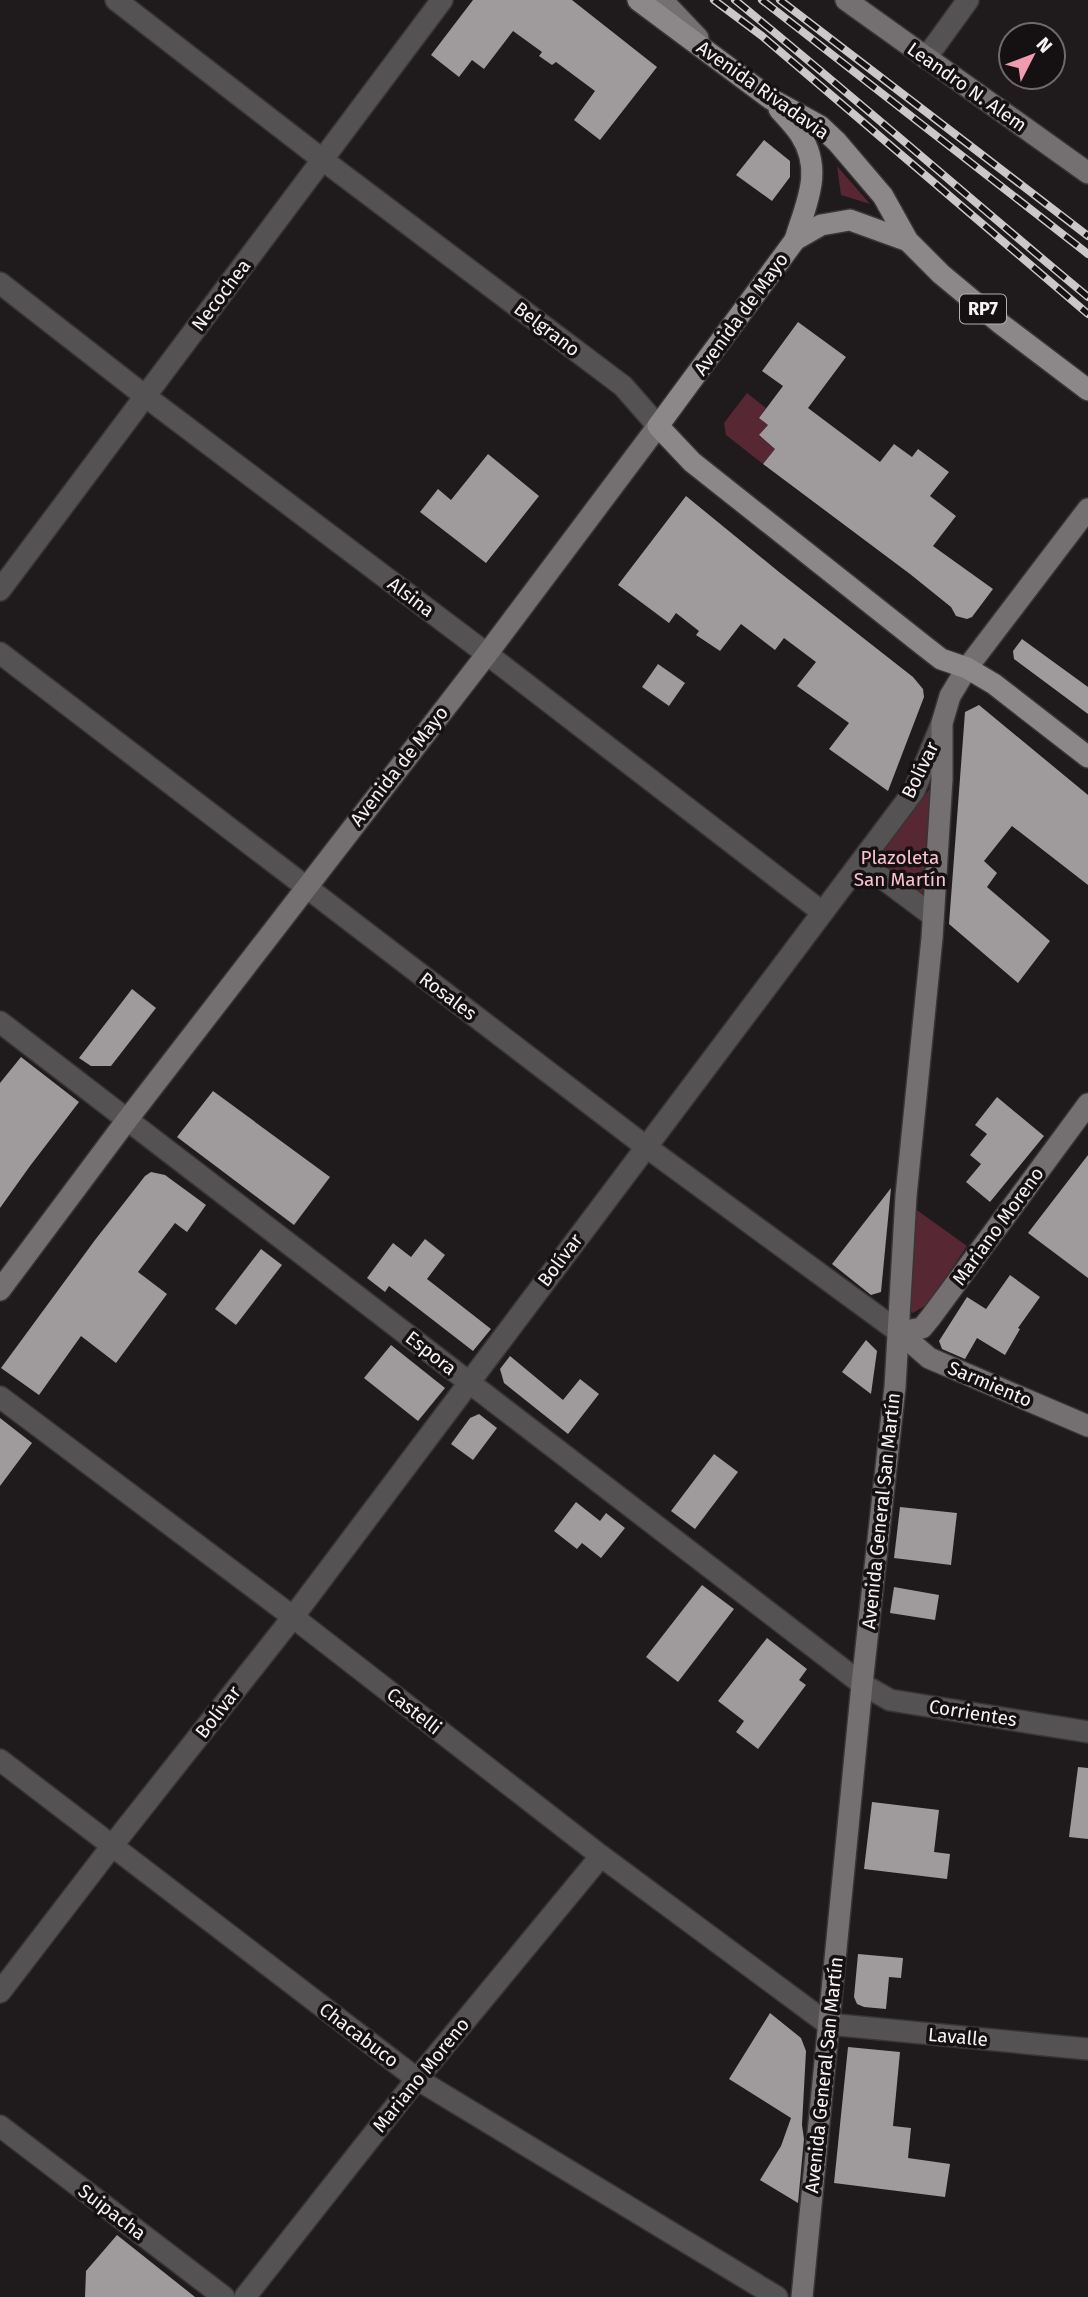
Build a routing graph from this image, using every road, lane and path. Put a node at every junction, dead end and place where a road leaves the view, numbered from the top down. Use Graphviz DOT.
graph roads {
  1 [pos="116,0"];
  2 [pos="442,0"];
  3 [pos="638,0"];
  4 [pos="662,0"];
  5 [pos="846,0"];
  6 [pos="968,0"];
  7 [pos="926,58"];
  8 [pos="724,64"];
  9 [pos="771,99"];
  10 [pos="323,160"];
  11 [pos="1088,173"];
  12 [pos="795,240"];
  13 [pos="908,241"];
  14 [pos="0,283"];
  15 [pos="1088,390"];
  16 [pos="145,396"];
  17 [pos="658,426"];
  18 [pos="1088,509"];
  19 [pos="0,590"];
  20 [pos="0,653"];
  21 [pos="487,654"];
  22 [pos="967,668"];
  23 [pos="942,723"];
  24 [pos="1088,757"];
  25 [pos="861,862"];
  26 [pos="305,887"];
  27 [pos="822,912"];
  28 [pos="933,916"];
  29 [pos="0,1022"];
  30 [pos="1088,1104"];
  31 [pos="127,1120"];
  32 [pos="645,1146"];
  33 [pos="0,1290"];
  34 [pos="900,1332"];
  35 [pos="468,1382"];
  36 [pos="0,1397"];
  37 [pos="1088,1426"];
  38 [pos="293,1617"];
  39 [pos="862,1684"];
  40 [pos="1088,1732"];
  41 [pos="0,1760"];
  42 [pos="112,1846"];
  43 [pos="601,1856"];
  44 [pos="0,1992"];
  45 [pos="828,2024"];
  46 [pos="1088,2049"];
  47 [pos="417,2079"];
  48 [pos="0,2126"];
  49 [pos="224,2297"];
  50 [pos="245,2297"];
  51 [pos="777,2297"];
  52 [pos="802,2297"];
  1 -- 10 [label="street, Belgrano"];
  2 -- 10 [label="street, Necochea"];
  3 -- 8 [label="main road, Avenida Rivadavia / RP7"];
  4 -- 8 [label="street"];
  5 -- 7 [label="street, Leandro N. Alem"];
  6 -- 7 [label="street"];
  7 -- 11 [label="street, Leandro N. Alem"];
  8 -- 9 [label="main road, Avenida Rivadavia / RP7"];
  9 -- 12 [label="main road, Avenida de Mayo"];
  9 -- 13 [label="main road, Avenida Rivadavia / RP7"];
  10 -- 16 [label="street, Necochea"];
  10 -- 17 [label="street, Belgrano"];
  12 -- 13 [label="main road, Avenida de Mayo"];
  12 -- 17 [label="main road, Avenida de Mayo"];
  13 -- 15 [label="main road, Avenida Rivadavia / RP7"];
  14 -- 16 [label="street, Alsina"];
  16 -- 19 [label="street, Necochea"];
  16 -- 21 [label="street, Alsina"];
  17 -- 21 [label="street, Avenida de Mayo"];
  17 -- 22 [label="main road, Belgrano"];
  18 -- 22 [label="street, Bolívar"];
  20 -- 26 [label="street, Rosales"];
  21 -- 26 [label="street, Avenida de Mayo"];
  21 -- 27 [label="street, Alsina"];
  22 -- 23 [label="street, Bolívar"];
  22 -- 24 [label="main road, Belgrano"];
  23 -- 25 [label="street, Bolívar"];
  23 -- 28 [label="street, Avenida General San Martín"];
  25 -- 27 [label="street, Bolívar"];
  25 -- 28 [label="street"];
  26 -- 31 [label="street, Avenida de Mayo"];
  26 -- 32 [label="street, Rosales"];
  27 -- 32 [label="street, Bolívar"];
  28 -- 34 [label="street, Avenida General San Martín"];
  29 -- 31 [label="street, Espora"];
  30 -- 34 [label="street, Mariano Moreno"];
  31 -- 33 [label="street, Avenida de Mayo"];
  31 -- 35 [label="street, Espora"];
  32 -- 34 [label="street, Rosales"];
  32 -- 35 [label="street, Bolívar"];
  34 -- 37 [label="street, Sarmiento"];
  34 -- 39 [label="street, Avenida General San Martín"];
  35 -- 38 [label="street, Bolívar"];
  35 -- 39 [label="street, Espora"];
  36 -- 38 [label="street, Castelli"];
  38 -- 42 [label="street, Bolívar"];
  38 -- 43 [label="street, Castelli"];
  39 -- 40 [label="street, Corrientes"];
  39 -- 45 [label="street, Avenida General San Martín"];
  41 -- 42 [label="street, Chacabuco"];
  42 -- 44 [label="street, Bolívar"];
  42 -- 47 [label="street, Chacabuco"];
  43 -- 45 [label="street, Castelli"];
  43 -- 47 [label="street, Mariano Moreno"];
  45 -- 46 [label="street, Lavalle"];
  45 -- 52 [label="street, Avenida General San Martín"];
  47 -- 50 [label="street, Mariano Moreno"];
  47 -- 51 [label="street, Chacabuco"];
  48 -- 49 [label="street, Suipacha"];
}
